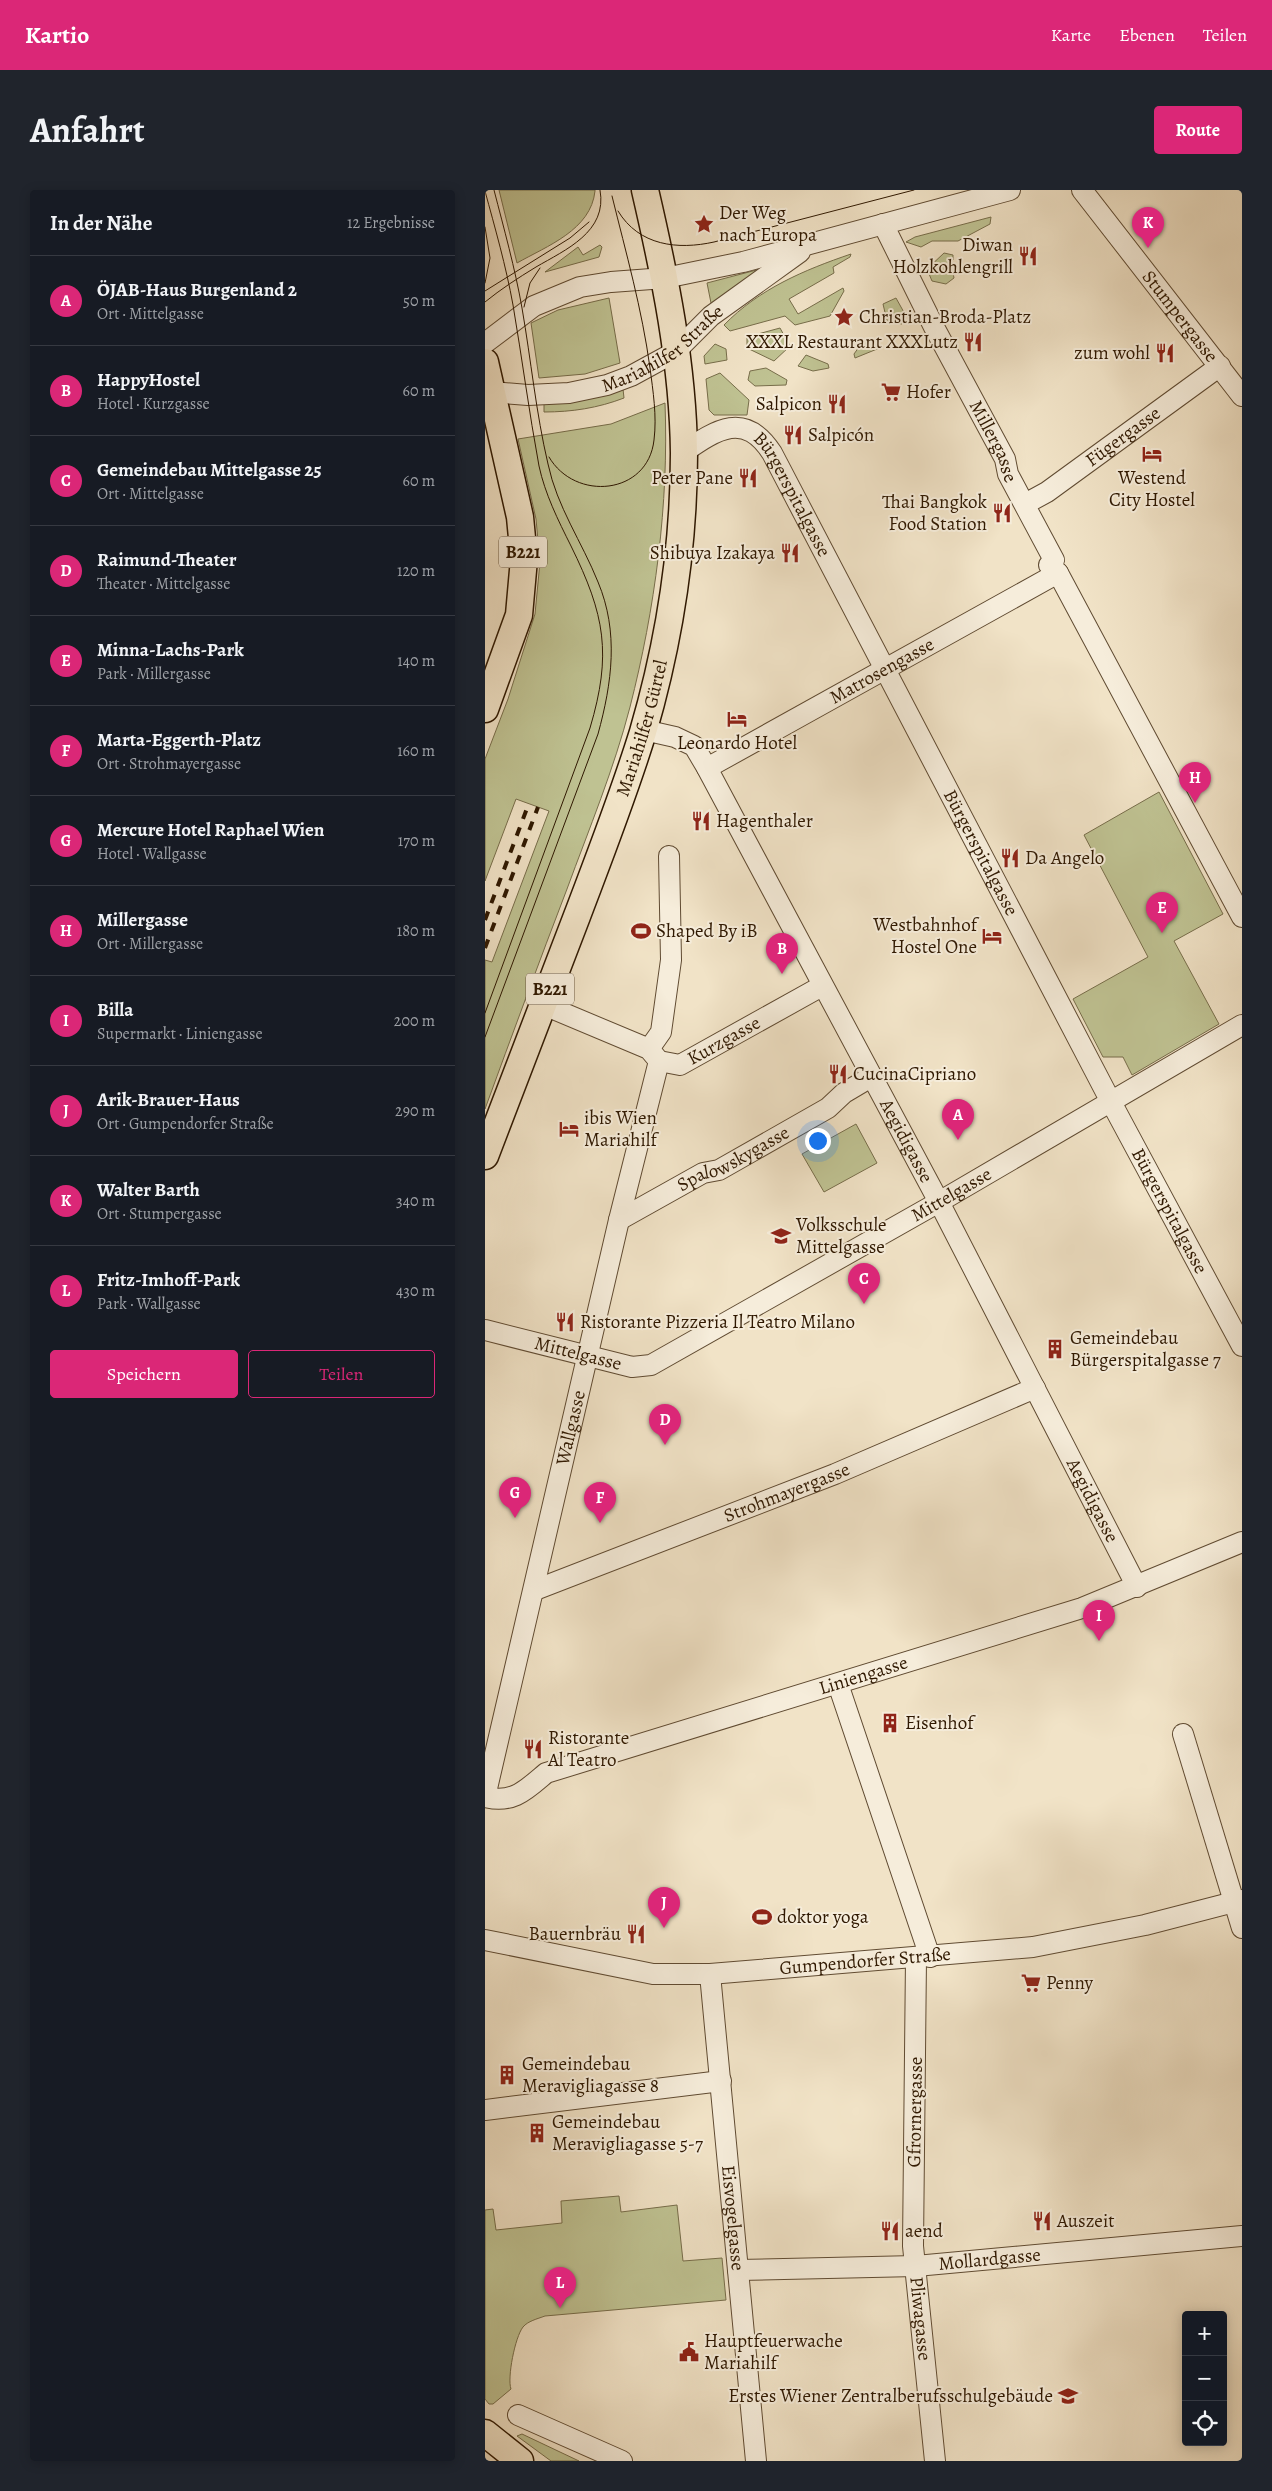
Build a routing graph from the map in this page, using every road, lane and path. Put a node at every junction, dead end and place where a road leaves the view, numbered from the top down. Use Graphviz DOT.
graph roads {
  1 [pos="645,190"];
  2 [pos="1010,190"];
  3 [pos="1082,190"];
  4 [pos="883,224"];
  5 [pos="811,244"];
  6 [pos="665,278"];
  7 [pos="485,343"];
  8 [pos="675,352"];
  9 [pos="485,362"];
  10 [pos="1219,366"];
  11 [pos="491,392"];
  12 [pos="1242,396"];
  13 [pos="684,452"];
  14 [pos="1025,504"];
  15 [pos="1058,573"];
  16 [pos="885,671"];
  17 [pos="485,709"];
  18 [pos="643,730"];
  19 [pos="707,768"];
  20 [pos="669,856"];
  21 [pos="1242,917"];
  22 [pos="822,986"];
  23 [pos="544,1005"];
  24 [pos="1242,1025"];
  25 [pos="654,1055"];
  26 [pos="871,1077"];
  27 [pos="1111,1102"];
  28 [pos="485,1156"];
  29 [pos="939,1202"];
  30 [pos="619,1220"];
  31 [pos="485,1330"];
  32 [pos="1242,1346"];
  33 [pos="588,1355"];
  34 [pos="1035,1388"];
  35 [pos="1242,1542"];
  36 [pos="1137,1586"];
  37 [pos="535,1590"];
  38 [pos="838,1684"];
  39 [pos="1183,1734"];
  40 [pos="485,1797"];
  41 [pos="1239,1901"];
  42 [pos="1242,1928"];
  43 [pos="485,1940"];
  44 [pos="923,1957"];
  45 [pos="710,1974"];
  46 [pos="721,2081"];
  47 [pos="485,2110"];
  48 [pos="1242,2236"];
  49 [pos="916,2266"];
  50 [pos="738,2270"];
  51 [pos="518,2415"];
  52 [pos="485,2433"];
  53 [pos="520,2461"];
  54 [pos="622,2461"];
  55 [pos="756,2461"];
  56 [pos="935,2461"];
  1 -- 6 [label="main road, B221"];
  2 -- 4 [label="street, Mariahilfer Straße"];
  3 -- 10 [label="street, Stumpergasse"];
  4 -- 5 [label="street, Mariahilfer Straße"];
  4 -- 14 [label="street, Millergasse"];
  5 -- 6 [label="street, Mariahilfer Straße"];
  5 -- 8 [label="street, Mariahilfer Straße"];
  6 -- 7 [label="street, Mariahilfer Straße"];
  6 -- 8 [label="main road, Mariahilfer Gürtel / B221"];
  8 -- 11 [label="street, Mariahilfer Straße"];
  8 -- 13 [label="main road, Mariahilfer Gürtel / B221"];
  9 -- 11 [label="main road, B221"];
  10 -- 12 [label="street, Stumpergasse"];
  10 -- 14 [label="street, Fügergasse"];
  11 -- 17 [label="main road, B221"];
  13 -- 16 [label="street, Bürgerspitalgasse"];
  13 -- 18 [label="main road, Mariahilfer Gürtel / B221"];
  14 -- 15 [label="street, Millergasse"];
  15 -- 16 [label="street, Matrosengasse"];
  15 -- 21 [label="street, Millergasse"];
  16 -- 19 [label="street, Matrosengasse"];
  16 -- 27 [label="street, Bürgerspitalgasse"];
  18 -- 19 [label="street, Aegidigasse"];
  18 -- 23 [label="main road, Mariahilfer Gürtel / B221"];
  19 -- 22 [label="street, Aegidigasse"];
  20 -- 25 [label="street, Wallgasse"];
  22 -- 25 [label="street, Kurzgasse"];
  22 -- 26 [label="street, Aegidigasse"];
  23 -- 25 [label="street, Kurzgasse"];
  23 -- 28 [label="main road, Mariahilfer Gürtel / B221"];
  24 -- 27 [label="street, Mittelgasse"];
  25 -- 30 [label="street, Wallgasse"];
  26 -- 29 [label="street, Aegidigasse"];
  26 -- 30 [label="street, Spalowskygasse"];
  27 -- 29 [label="street, Mittelgasse"];
  27 -- 32 [label="street, Bürgerspitalgasse"];
  29 -- 33 [label="street, Mittelgasse"];
  29 -- 34 [label="street, Aegidigasse"];
  30 -- 33 [label="street, Wallgasse"];
  31 -- 33 [label="street, Mittelgasse"];
  33 -- 37 [label="street, Wallgasse"];
  34 -- 36 [label="street, Aegidigasse"];
  34 -- 37 [label="street, Strohmayergasse"];
  35 -- 36 [label="street, Liniengasse"];
  36 -- 38 [label="street, Liniengasse"];
  37 -- 40 [label="street, Wallgasse"];
  38 -- 40 [label="street, Liniengasse"];
  38 -- 44 [label="street, Gfrornergasse"];
  39 -- 41 [label="street"];
  41 -- 42 [label="street"];
  41 -- 44 [label="street, Gumpendorfer Straße"];
  43 -- 45 [label="street, Gumpendorfer Straße"];
  44 -- 45 [label="street, Gumpendorfer Straße"];
  44 -- 49 [label="street, Gfrornergasse"];
  45 -- 46 [label="street, Eisvogelgasse"];
  46 -- 47 [label="street"];
  46 -- 50 [label="street, Eisvogelgasse"];
  48 -- 49 [label="street, Mollardgasse"];
  49 -- 50 [label="street, Mollardgasse"];
  49 -- 56 [label="street, Pliwagasse"];
  50 -- 55 [label="street, Eisvogelgasse"];
  51 -- 54 [label="street"];
  52 -- 53 [label="main road"];
}
